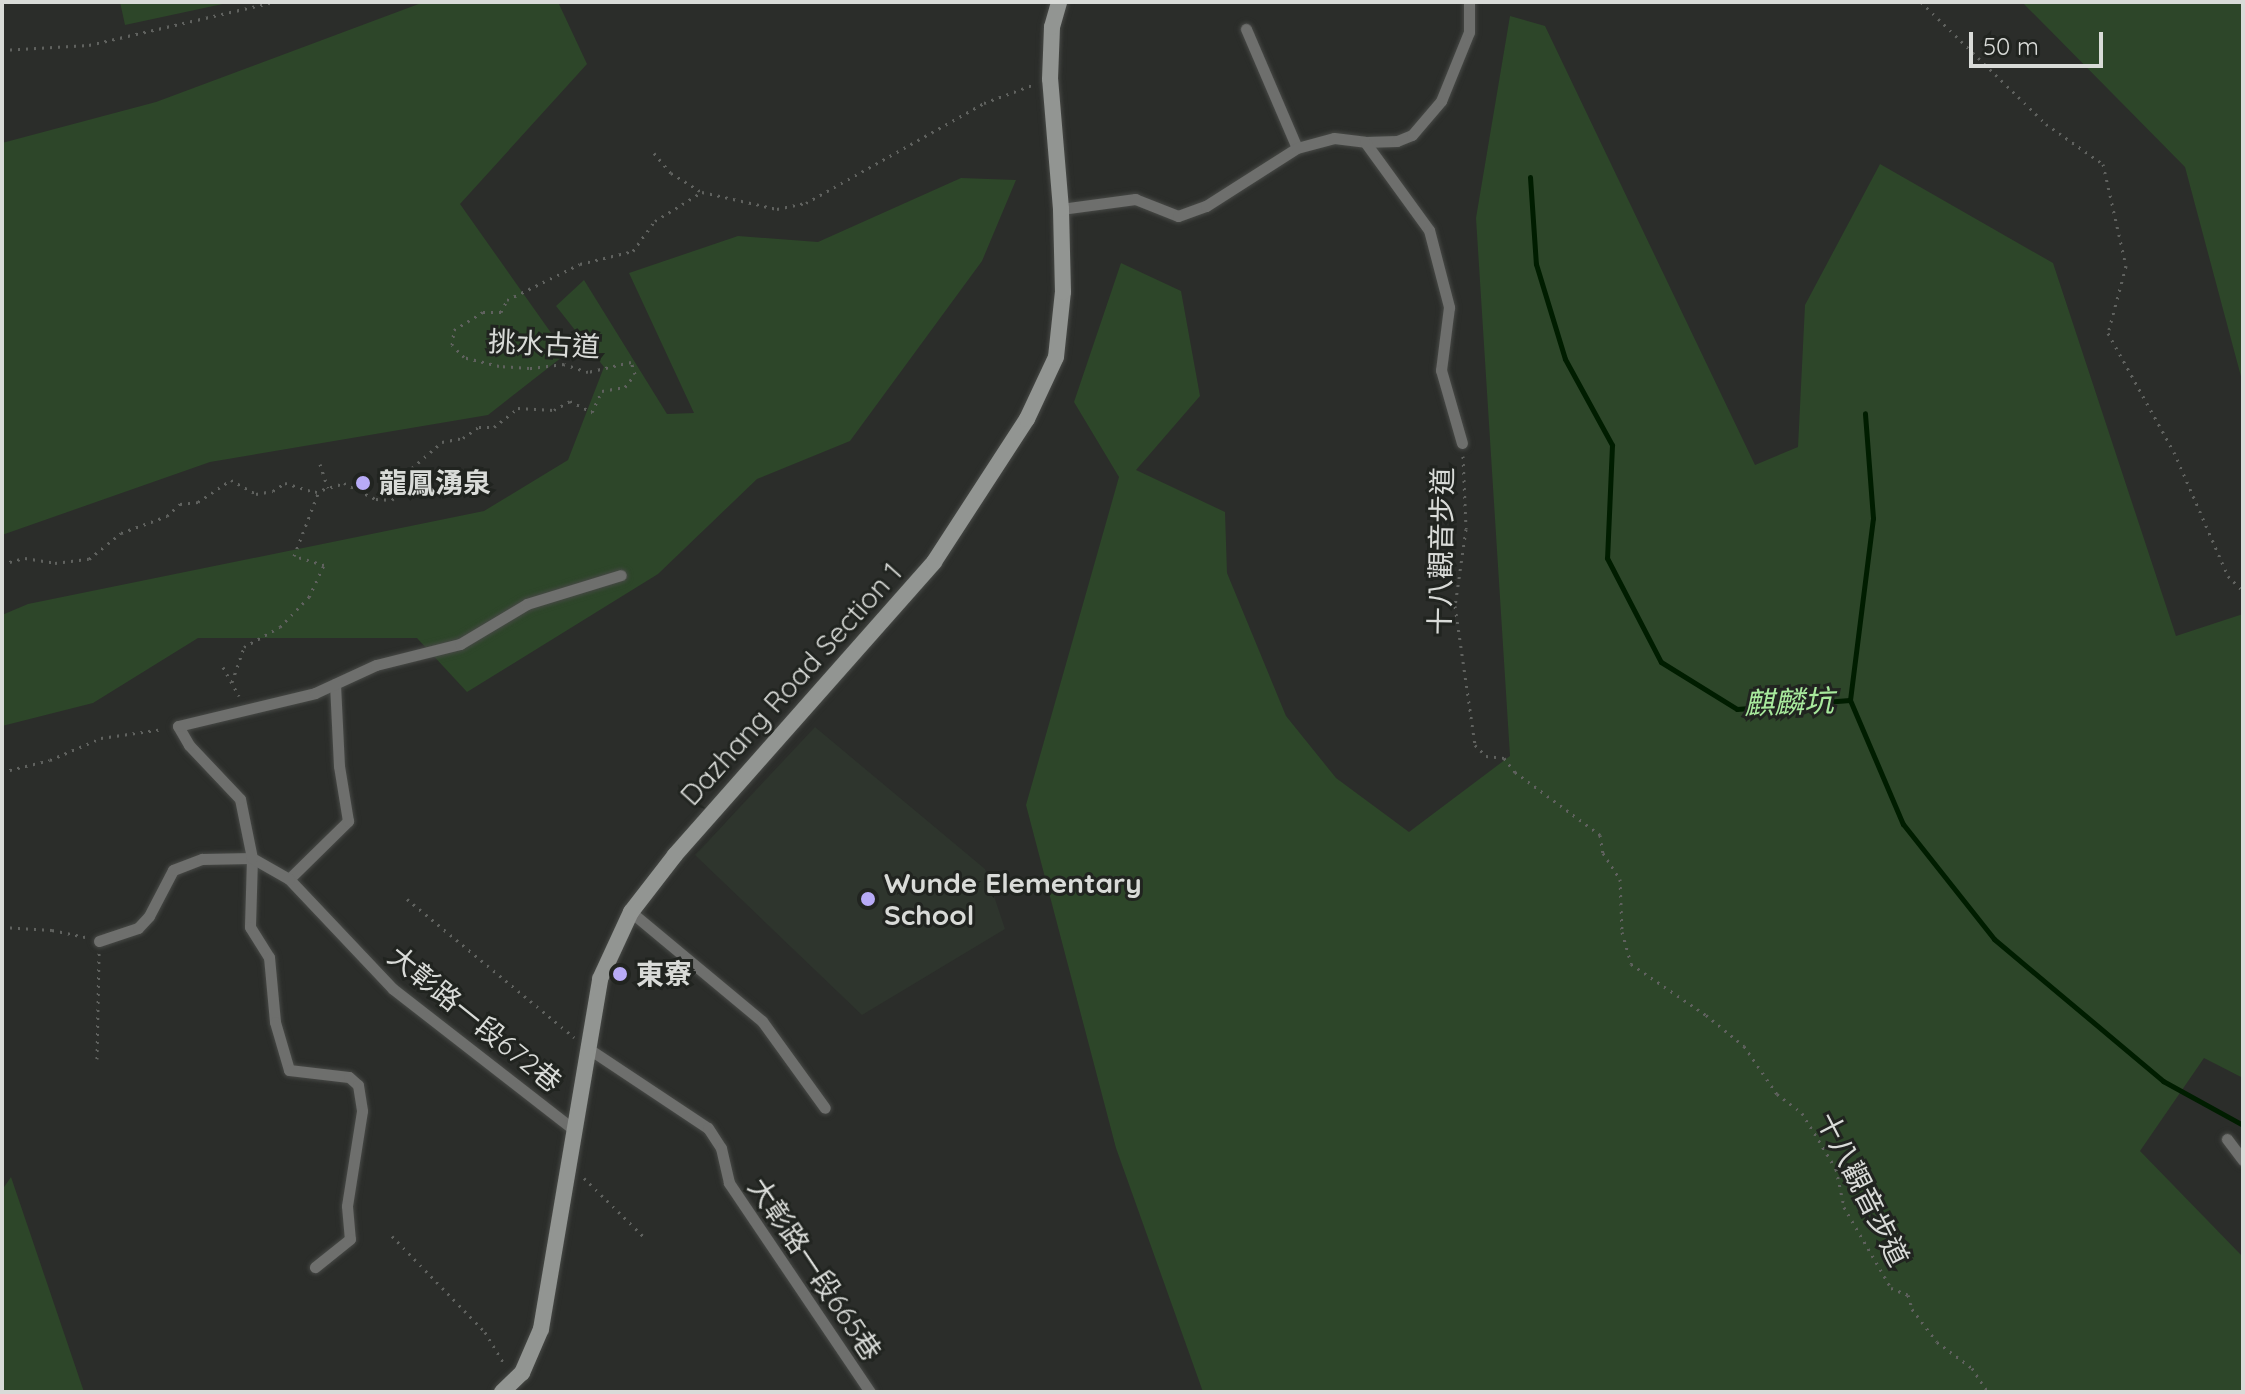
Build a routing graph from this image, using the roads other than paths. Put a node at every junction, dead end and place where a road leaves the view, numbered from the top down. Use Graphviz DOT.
graph roads {
  1 [pos="1059,2"];
  2 [pos="1469,2"];
  3 [pos="1246,29"];
  4 [pos="1365,142"];
  5 [pos="1297,148"];
  6 [pos="1061,209"];
  7 [pos="1462,443"];
  8 [pos="621,575"];
  9 [pos="335,684"];
  10 [pos="252,858"];
  11 [pos="289,879"];
  12 [pos="631,912"];
  13 [pos="99,941"];
  14 [pos="586,1047"];
  15 [pos="825,1108"];
  16 [pos="573,1129"];
  17 [pos="2227,1139"];
  18 [pos="2243,1160"];
  19 [pos="315,1267"];
  20 [pos="502,1392"];
  21 [pos="870,1392"];
  1 -- 6 [label="main road, Dazhang Road Section 1"];
  2 -- 4 [label="lane"];
  3 -- 5 [label="lane"];
  4 -- 5 [label="lane"];
  4 -- 7 [label="lane"];
  5 -- 6 [label="lane"];
  6 -- 12 [label="main road, Dazhang Road Section 1"];
  8 -- 9 [label="lane"];
  9 -- 10 [label="lane"];
  9 -- 11 [label="lane"];
  10 -- 11 [label="lane, 大彰路一段672巷"];
  10 -- 13 [label="lane"];
  10 -- 19 [label="lane"];
  11 -- 16 [label="lane, 大彰路一段672巷"];
  12 -- 14 [label="main road, Dazhang Road Section 1"];
  12 -- 15 [label="lane"];
  14 -- 16 [label="main road, Dazhang Road Section 1"];
  14 -- 21 [label="lane, 大彰路一段665巷"];
  16 -- 20 [label="main road, Dazhang Road Section 1"];
  17 -- 18 [label="lane"];
}
